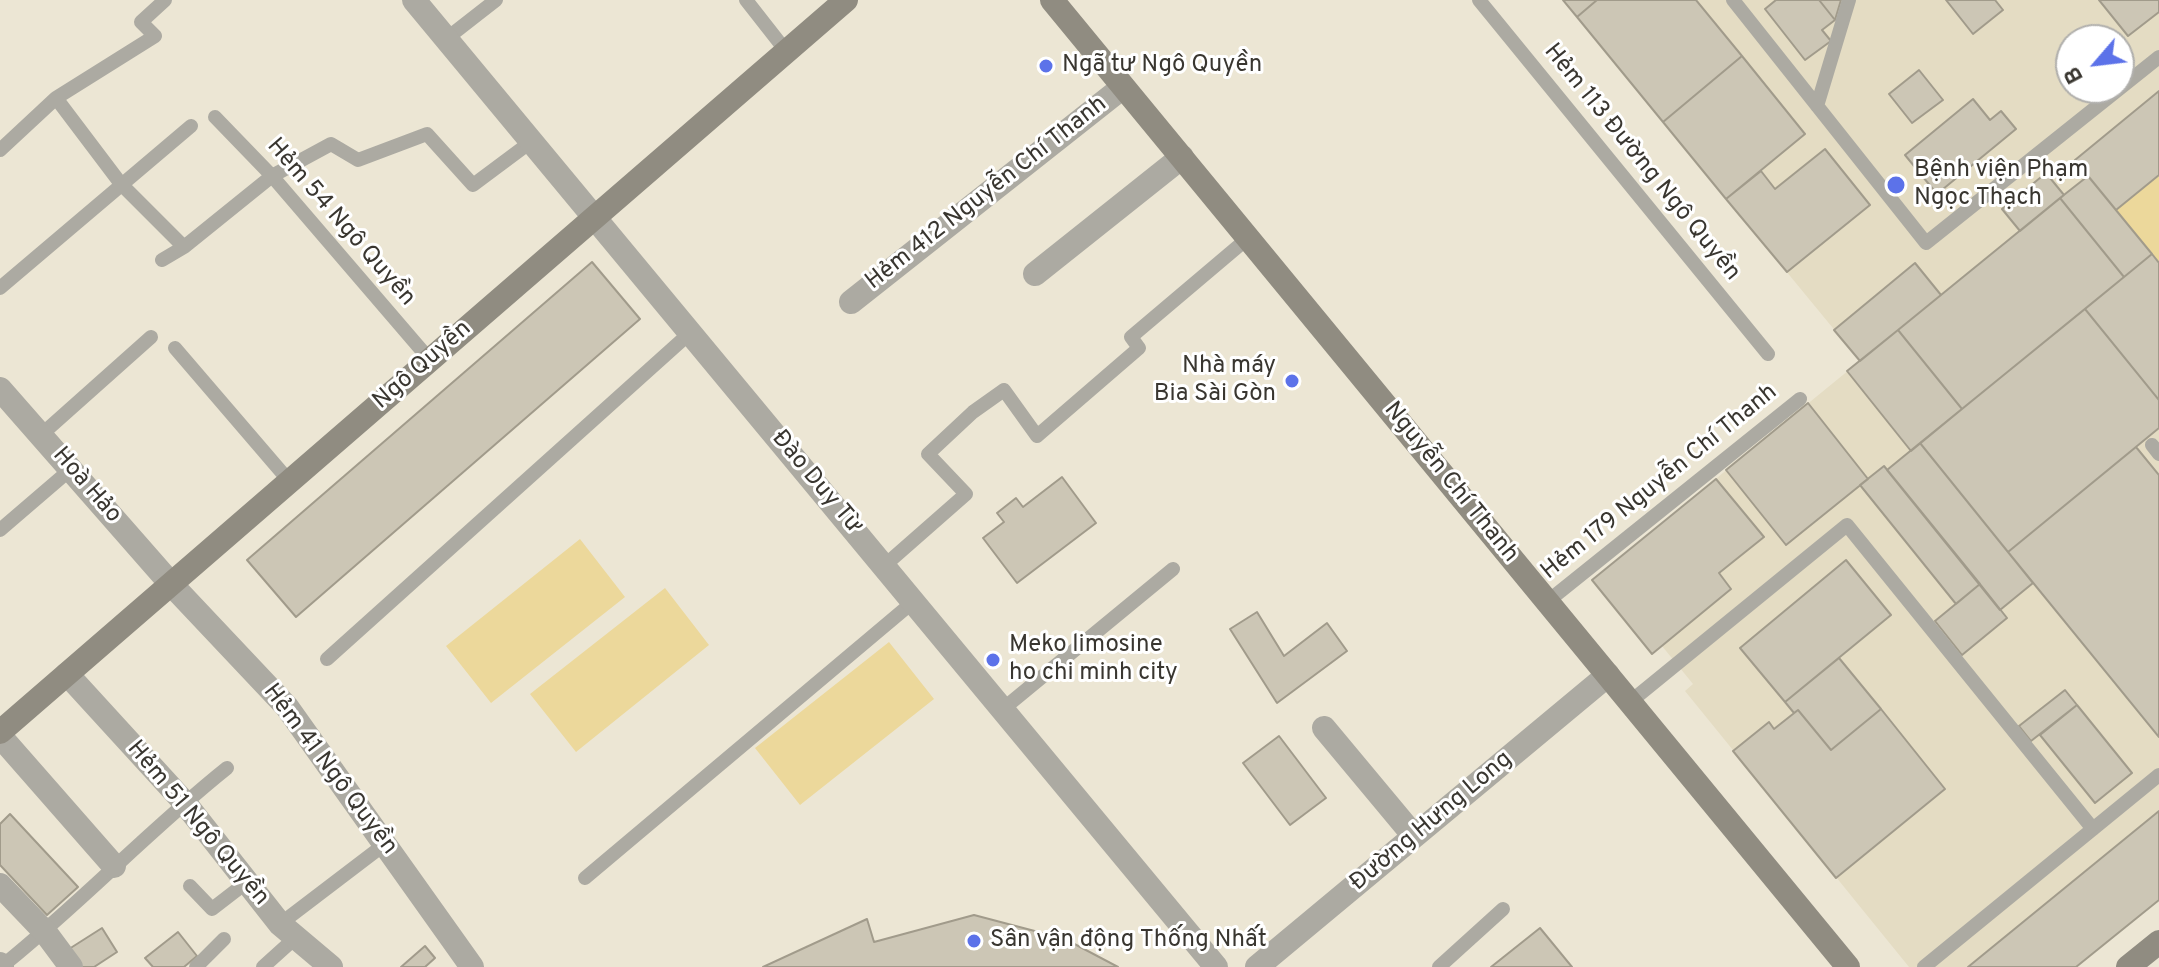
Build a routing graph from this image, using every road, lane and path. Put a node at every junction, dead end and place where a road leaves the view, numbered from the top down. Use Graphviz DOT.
graph roads {
  1 [pos="165,0"];
  2 [pos="414,0"];
  3 [pos="496,0"];
  4 [pos="746,0"];
  5 [pos="846,0"];
  6 [pos="1052,0"];
  7 [pos="1479,0"];
  8 [pos="1733,0"];
  9 [pos="1849,0"];
  10 [pos="446,39"];
  11 [pos="786,51"];
  12 [pos="2159,57"];
  13 [pos="1123,87"];
  14 [pos="56,98"];
  15 [pos="1817,106"];
  16 [pos="215,117"];
  17 [pos="191,126"];
  18 [pos="532,141"];
  19 [pos="0,150"];
  20 [pos="1182,157"];
  21 [pos="272,176"];
  22 [pos="121,184"];
  23 [pos="595,216"];
  24 [pos="1248,238"];
  25 [pos="184,247"];
  26 [pos="162,260"];
  27 [pos="1035,274"];
  28 [pos="0,288"];
  29 [pos="851,302"];
  30 [pos="691,332"];
  31 [pos="151,337"];
  32 [pos="175,348"];
  33 [pos="1768,354"];
  34 [pos="430,360"];
  35 [pos="0,389"];
  36 [pos="1800,399"];
  37 [pos="41,435"];
  38 [pos="71,469"];
  39 [pos="290,482"];
  40 [pos="0,530"];
  41 [pos="884,566"];
  42 [pos="1173,569"];
  43 [pos="171,584"];
  44 [pos="913,602"];
  45 [pos="1547,602"];
  46 [pos="327,659"];
  47 [pos="67,674"];
  48 [pos="1608,675"];
  49 [pos="1630,702"];
  50 [pos="1003,709"];
  51 [pos="1324,728"];
  52 [pos="0,734"];
  53 [pos="227,768"];
  54 [pos="2159,775"];
  55 [pos="184,802"];
  56 [pos="2093,829"];
  57 [pos="1414,836"];
  58 [pos="385,844"];
  59 [pos="114,866"];
  60 [pos="585,878"];
  61 [pos="247,882"];
  62 [pos="0,885"];
  63 [pos="190,886"];
  64 [pos="1503,909"];
  65 [pos="45,932"];
  66 [pos="287,932"];
  67 [pos="224,939"];
  68 [pos="2159,942"];
  69 [pos="466,964"];
  70 [pos="1,966"];
  71 [pos="71,967"];
  72 [pos="196,967"];
  73 [pos="263,967"];
  74 [pos="331,967"];
  75 [pos="1216,967"];
  76 [pos="1257,967"];
  77 [pos="1439,967"];
  78 [pos="1848,967"];
  79 [pos="1924,967"];
  80 [pos="2128,967"];
  1 -- 14 [label="lane"];
  2 -- 10 [label="street, Đào Duy Từ"];
  3 -- 10 [label="lane"];
  4 -- 11 [label="lane"];
  5 -- 11 [label="main road, Ngô Quyền"];
  6 -- 13 [label="main road, Nguyễn Chí Thanh"];
  7 -- 33 [label="lane, Hẻm 113 Đường Ngô Quyền"];
  8 -- 15 [label="lane"];
  9 -- 15 [label="lane"];
  10 -- 18 [label="street, Đào Duy Từ"];
  11 -- 23 [label="main road, Ngô Quyền"];
  12 -- 15 [label="lane"];
  13 -- 20 [label="main road, Nguyễn Chí Thanh"];
  13 -- 29 [label="street, Hẻm 412 Nguyễn Chí Thanh"];
  14 -- 19 [label="lane"];
  14 -- 22 [label="lane"];
  16 -- 21 [label="lane, Hẻm 54 Ngô Quyền"];
  17 -- 22 [label="lane"];
  18 -- 21 [label="lane"];
  18 -- 23 [label="street, Đào Duy Từ"];
  20 -- 24 [label="main road, Nguyễn Chí Thanh"];
  20 -- 27 [label="street"];
  21 -- 25 [label="lane"];
  21 -- 34 [label="lane, Hẻm 54 Ngô Quyền"];
  22 -- 25 [label="lane"];
  22 -- 28 [label="lane"];
  23 -- 30 [label="street, Đào Duy Từ"];
  23 -- 34 [label="main road, Ngô Quyền"];
  24 -- 41 [label="lane"];
  24 -- 45 [label="main road, Nguyễn Chí Thanh"];
  25 -- 26 [label="lane"];
  30 -- 41 [label="street, Đào Duy Từ"];
  30 -- 46 [label="lane"];
  31 -- 37 [label="lane"];
  32 -- 39 [label="lane"];
  34 -- 39 [label="main road, Ngô Quyền"];
  35 -- 37 [label="street, Hoà Hảo"];
  36 -- 45 [label="lane, Hẻm 179 Nguyễn Chí Thanh"];
  37 -- 38 [label="street, Hoà Hảo"];
  38 -- 40 [label="lane"];
  38 -- 43 [label="street, Hoà Hảo"];
  39 -- 43 [label="main road, Ngô Quyền"];
  41 -- 44 [label="street, Đào Duy Từ"];
  42 -- 50 [label="lane"];
  43 -- 47 [label="main road, Ngô Quyền"];
  43 -- 58 [label="street, Hẻm 41 Ngô Quyền"];
  44 -- 50 [label="street, Đào Duy Từ"];
  44 -- 60 [label="lane"];
  45 -- 48 [label="main road, Nguyễn Chí Thanh"];
  47 -- 52 [label="main road, Ngô Quyền"];
  47 -- 55 [label="street, Hẻm 51 Ngô Quyền"];
  48 -- 49 [label="main road, Nguyễn Chí Thanh"];
  48 -- 57 [label="street, Đường Hưng Long"];
  49 -- 56 [label="lane"];
  49 -- 78 [label="main road, Nguyễn Chí Thanh"];
  50 -- 75 [label="street, Đào Duy Từ"];
  51 -- 57 [label="street"];
  52 -- 59 [label="street"];
  53 -- 55 [label="lane"];
  54 -- 56 [label="lane"];
  55 -- 59 [label="lane"];
  55 -- 61 [label="street, Hẻm 51 Ngô Quyền"];
  56 -- 79 [label="lane"];
  57 -- 76 [label="street, Đường Hưng Long"];
  58 -- 66 [label="lane"];
  58 -- 69 [label="street, Hẻm 41 Ngô Quyền"];
  59 -- 65 [label="lane"];
  61 -- 63 [label="lane"];
  61 -- 66 [label="street, Hẻm 51 Ngô Quyền"];
  62 -- 65 [label="street"];
  64 -- 77 [label="lane"];
  65 -- 70 [label="lane"];
  65 -- 71 [label="street"];
  66 -- 73 [label="lane"];
  66 -- 74 [label="street, Hẻm 51 Ngô Quyền"];
  67 -- 72 [label="lane"];
  68 -- 80 [label="main road"];
}
